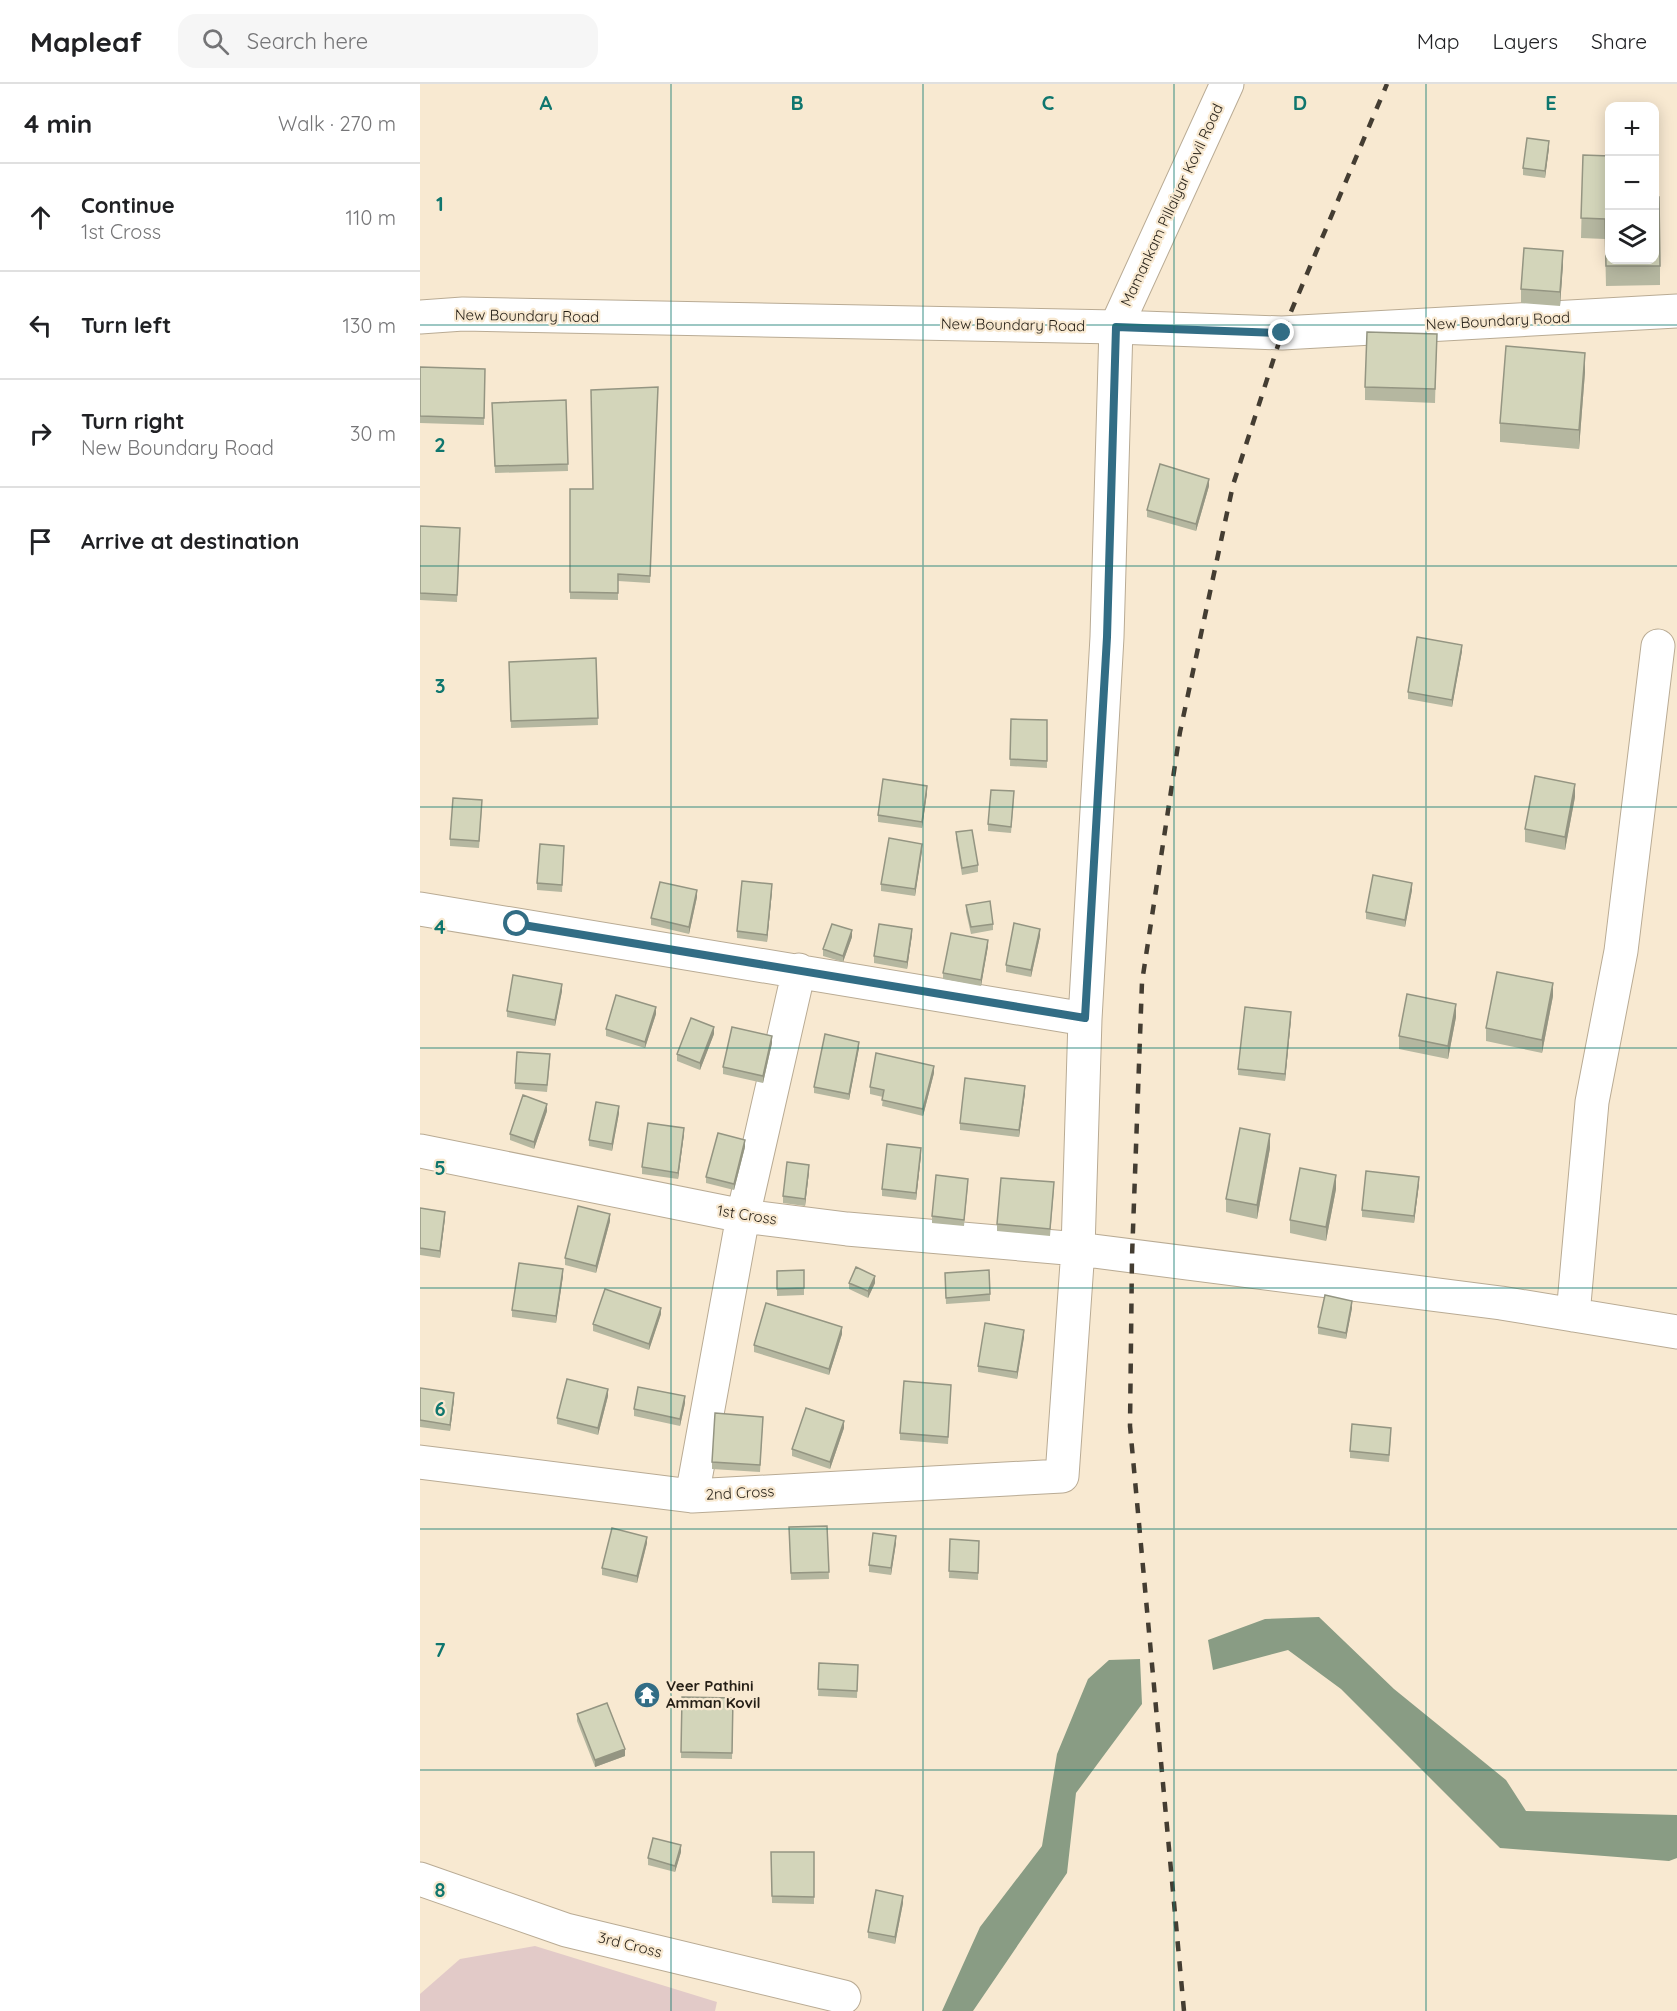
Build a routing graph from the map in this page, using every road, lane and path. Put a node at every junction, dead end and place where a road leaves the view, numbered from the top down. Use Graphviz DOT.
graph roads {
  1 [pos="1227,84"];
  2 [pos="1677,311"];
  3 [pos="420,317"];
  4 [pos="1116,327"];
  5 [pos="1658,646"];
  6 [pos="420,909"];
  7 [pos="799,970"];
  8 [pos="1085,1018"];
  9 [pos="420,1152"];
  10 [pos="743,1216"];
  11 [pos="1078,1249"];
  12 [pos="1573,1315"];
  13 [pos="1677,1332"];
  14 [pos="420,1462"];
  15 [pos="692,1496"];
  16 [pos="420,1879"];
  17 [pos="844,1997"];
  1 -- 4 [label="street, Mamankam Pillaiyar Kovil Road"];
  2 -- 4 [label="street, New Boundary Road"];
  3 -- 4 [label="street, New Boundary Road"];
  4 -- 8 [label="street"];
  5 -- 12 [label="street"];
  6 -- 7 [label="street"];
  7 -- 8 [label="street"];
  7 -- 10 [label="street"];
  8 -- 11 [label="street"];
  9 -- 10 [label="street, 1st Cross"];
  10 -- 11 [label="street, 1st Cross"];
  10 -- 15 [label="street"];
  11 -- 12 [label="street, 1st Cross"];
  11 -- 15 [label="street, 2nd Cross"];
  12 -- 13 [label="street, 1st Cross"];
  14 -- 15 [label="street, 2nd Cross"];
  16 -- 17 [label="street, 3rd Cross"];
}
